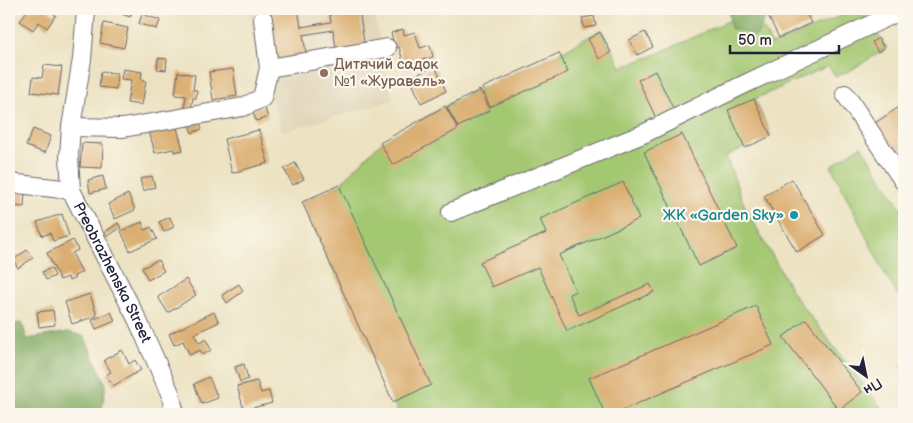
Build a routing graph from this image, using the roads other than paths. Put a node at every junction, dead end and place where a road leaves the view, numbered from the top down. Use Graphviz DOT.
graph roads {
  1 [pos="904,9"];
  2 [pos="85,10"];
  3 [pos="263,19"];
  4 [pos="387,48"];
  5 [pos="267,76"];
  6 [pos="845,94"];
  7 [pos="72,128"];
  8 [pos="904,182"];
  9 [pos="9,183"];
  10 [pos="71,190"];
  11 [pos="451,212"];
  12 [pos="175,414"];
  1 -- 11 [label="street"];
  2 -- 7 [label="street, Preobrazhenska Street"];
  3 -- 5 [label="street"];
  4 -- 5 [label="street"];
  5 -- 7 [label="street"];
  6 -- 8 [label="street"];
  7 -- 10 [label="street, Preobrazhenska Street"];
  9 -- 10 [label="street"];
  10 -- 12 [label="street, Preobrazhenska Street"];
}
